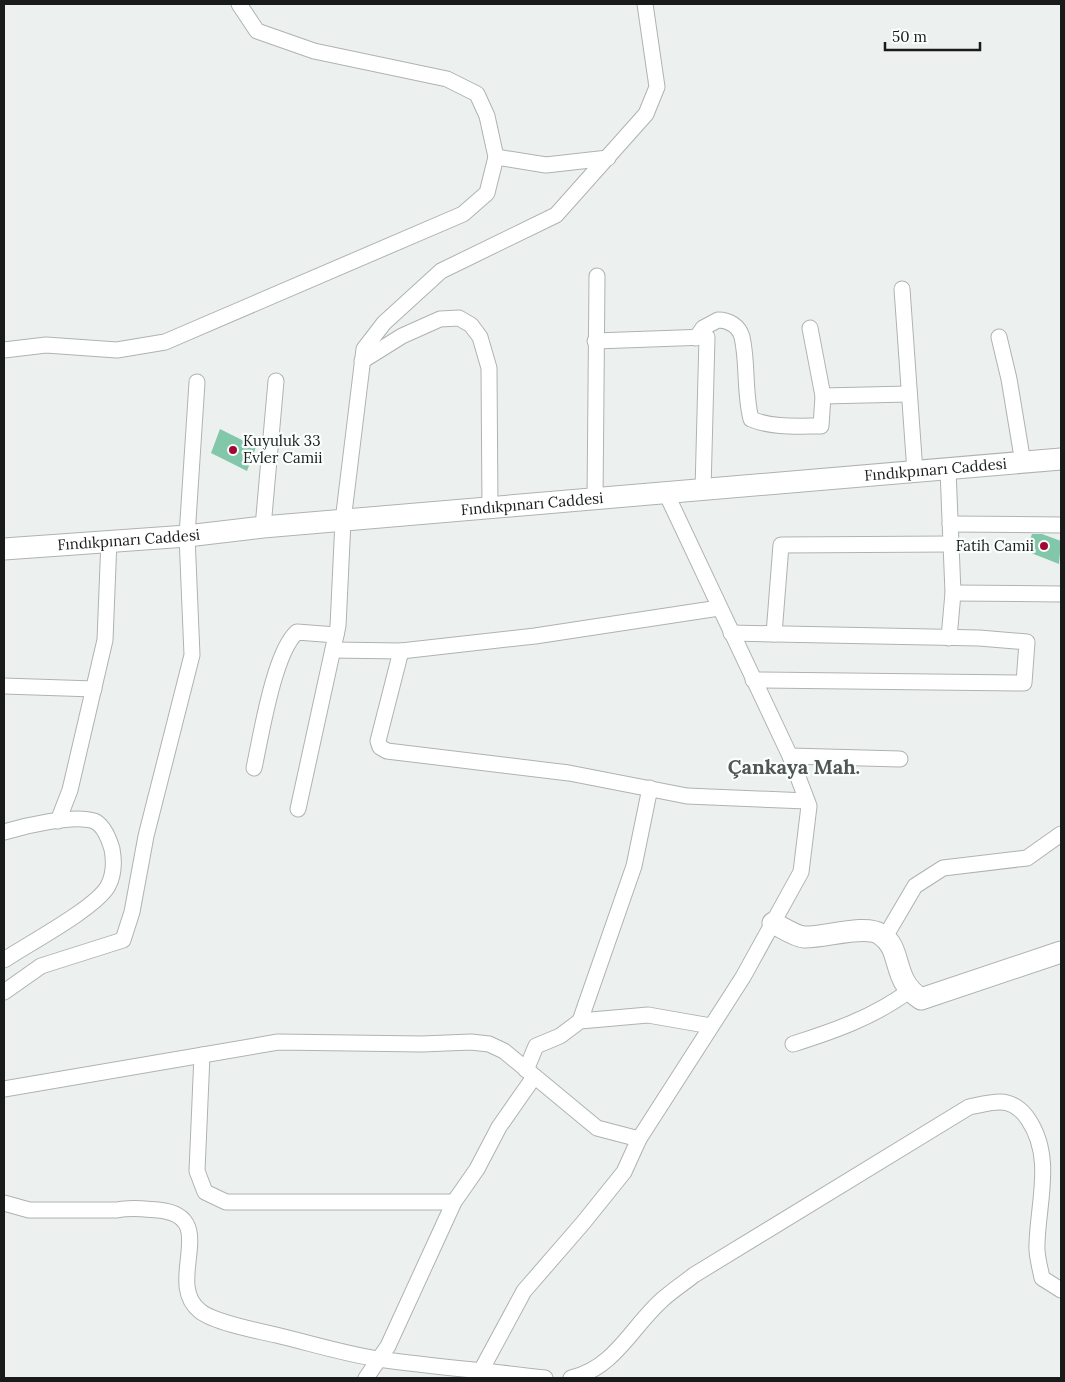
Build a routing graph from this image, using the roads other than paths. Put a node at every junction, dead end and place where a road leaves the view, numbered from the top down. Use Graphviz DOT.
graph roads {
  1 [pos="239,4"];
  2 [pos="646,4"];
  3 [pos="496,157"];
  4 [pos="608,158"];
  5 [pos="597,276"];
  6 [pos="902,289"];
  7 [pos="810,328"];
  8 [pos="999,337"];
  9 [pos="696,338"];
  10 [pos="595,340"];
  11 [pos="4,350"];
  12 [pos="362,362"];
  13 [pos="276,381"];
  14 [pos="197,382"];
  15 [pos="908,394"];
  16 [pos="823,396"];
  17 [pos="1061,460"];
  18 [pos="1023,463"];
  19 [pos="948,470"];
  20 [pos="915,472"];
  21 [pos="704,490"];
  22 [pos="666,494"];
  23 [pos="595,501"];
  24 [pos="490,509"];
  25 [pos="343,521"];
  26 [pos="950,524"];
  27 [pos="1061,525"];
  28 [pos="263,527"];
  29 [pos="187,536"];
  30 [pos="109,540"];
  31 [pos="951,544"];
  32 [pos="4,549"];
  33 [pos="953,593"];
  34 [pos="1061,594"];
  35 [pos="719,608"];
  36 [pos="731,633"];
  37 [pos="774,634"];
  38 [pos="949,638"];
  39 [pos="335,643"];
  40 [pos="401,651"];
  41 [pos="753,680"];
  42 [pos="4,686"];
  43 [pos="94,689"];
  44 [pos="790,756"];
  45 [pos="900,759"];
  46 [pos="254,768"];
  47 [pos="650,788"];
  48 [pos="807,802"];
  49 [pos="298,809"];
  50 [pos="58,822"];
  51 [pos="4,832"];
  52 [pos="1061,834"];
  53 [pos="773,923"];
  54 [pos="885,937"];
  55 [pos="1061,952"];
  56 [pos="4,960"];
  57 [pos="909,991"];
  58 [pos="4,992"];
  59 [pos="580,1021"];
  60 [pos="711,1026"];
  61 [pos="793,1044"];
  62 [pos="202,1055"];
  63 [pos="530,1074"];
  64 [pos="4,1089"];
  65 [pos="639,1139"];
  66 [pos="454,1202"];
  67 [pos="4,1203"];
  68 [pos="1061,1290"];
  69 [pos="378,1359"];
  70 [pos="479,1374"];
  71 [pos="366,1378"];
  72 [pos="545,1378"];
  73 [pos="571,1378"];
  1 -- 3 [label="street"];
  2 -- 4 [label="street"];
  3 -- 4 [label="street"];
  3 -- 11 [label="street"];
  4 -- 12 [label="street"];
  5 -- 10 [label="street"];
  6 -- 15 [label="street"];
  7 -- 16 [label="street"];
  8 -- 18 [label="street"];
  9 -- 10 [label="street"];
  9 -- 16 [label="street"];
  9 -- 21 [label="street"];
  10 -- 23 [label="street"];
  12 -- 24 [label="street"];
  12 -- 25 [label="street"];
  13 -- 28 [label="street"];
  14 -- 29 [label="street"];
  15 -- 16 [label="street"];
  15 -- 20 [label="street"];
  17 -- 18 [label="main road, Fındıkpınarı Caddesi"];
  18 -- 19 [label="main road, Fındıkpınarı Caddesi"];
  19 -- 20 [label="main road, Fındıkpınarı Caddesi"];
  19 -- 26 [label="street"];
  20 -- 21 [label="main road, Fındıkpınarı Caddesi"];
  21 -- 22 [label="main road, Fındıkpınarı Caddesi"];
  22 -- 23 [label="main road, Fındıkpınarı Caddesi"];
  22 -- 35 [label="street"];
  23 -- 24 [label="main road, Fındıkpınarı Caddesi"];
  24 -- 25 [label="main road, Fındıkpınarı Caddesi"];
  25 -- 28 [label="main road, Fındıkpınarı Caddesi"];
  25 -- 39 [label="street"];
  26 -- 27 [label="street"];
  26 -- 31 [label="street"];
  28 -- 29 [label="main road, Fındıkpınarı Caddesi"];
  29 -- 30 [label="main road, Fındıkpınarı Caddesi"];
  29 -- 58 [label="street"];
  30 -- 32 [label="main road, Fındıkpınarı Caddesi"];
  30 -- 43 [label="street"];
  31 -- 33 [label="street"];
  31 -- 37 [label="street"];
  33 -- 34 [label="street"];
  33 -- 38 [label="street"];
  35 -- 36 [label="street"];
  35 -- 40 [label="street"];
  36 -- 37 [label="street"];
  36 -- 41 [label="street"];
  37 -- 38 [label="street"];
  38 -- 41 [label="street"];
  39 -- 40 [label="street"];
  39 -- 46 [label="street"];
  39 -- 49 [label="street"];
  40 -- 47 [label="street"];
  41 -- 44 [label="street"];
  42 -- 43 [label="street"];
  43 -- 50 [label="street"];
  44 -- 45 [label="street"];
  44 -- 48 [label="street"];
  47 -- 48 [label="street"];
  47 -- 59 [label="street"];
  48 -- 53 [label="street"];
  50 -- 51 [label="street"];
  50 -- 56 [label="street"];
  52 -- 54 [label="street"];
  53 -- 54 [label="main road"];
  53 -- 60 [label="street"];
  54 -- 57 [label="main road"];
  55 -- 57 [label="main road"];
  57 -- 61 [label="street"];
  59 -- 60 [label="street"];
  59 -- 63 [label="street"];
  60 -- 65 [label="street"];
  62 -- 63 [label="street"];
  62 -- 64 [label="street"];
  62 -- 66 [label="street"];
  63 -- 65 [label="street"];
  63 -- 66 [label="street"];
  65 -- 70 [label="street"];
  66 -- 69 [label="street"];
  67 -- 69 [label="street"];
  68 -- 73 [label="street"];
  69 -- 70 [label="street"];
  69 -- 71 [label="street"];
  70 -- 72 [label="street"];
}
